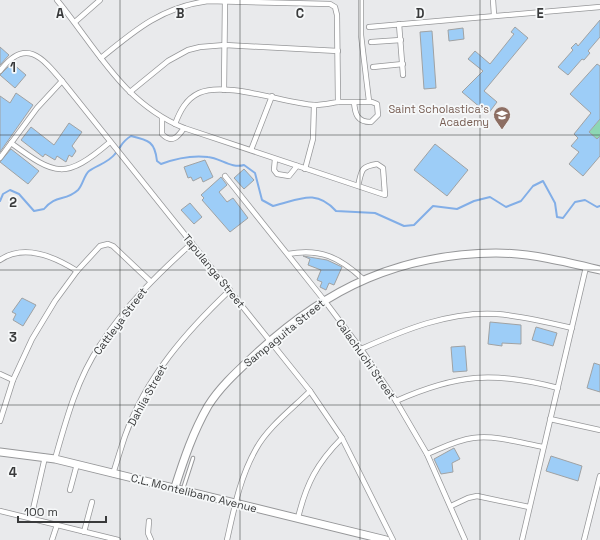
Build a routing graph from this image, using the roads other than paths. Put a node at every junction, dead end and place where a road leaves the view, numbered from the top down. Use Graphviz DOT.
graph roads {
  1 [pos="57,0"];
  2 [pos="100,0"];
  3 [pos="361,0"];
  4 [pos="493,0"];
  5 [pos="225,1"];
  6 [pos="600,7"];
  7 [pos="494,16"];
  8 [pos="75,22"];
  9 [pos="399,24"];
  10 [pos="369,27"];
  11 [pos="401,40"];
  12 [pos="371,42"];
  13 [pos="225,45"];
  14 [pos="338,51"];
  15 [pos="101,58"];
  16 [pos="403,64"];
  17 [pos="373,67"];
  18 [pos="0,71"];
  19 [pos="403,75"];
  20 [pos="62,81"];
  21 [pos="224,90"];
  22 [pos="130,92"];
  23 [pos="272,96"];
  24 [pos="369,101"];
  25 [pos="338,102"];
  26 [pos="354,102"];
  27 [pos="314,105"];
  28 [pos="162,118"];
  29 [pos="175,124"];
  30 [pos="184,128"];
  31 [pos="110,142"];
  32 [pos="11,143"];
  33 [pos="251,150"];
  34 [pos="0,158"];
  35 [pos="275,159"];
  36 [pos="297,166"];
  37 [pos="305,169"];
  38 [pos="225,176"];
  39 [pos="358,186"];
  40 [pos="192,243"];
  41 [pos="288,254"];
  42 [pos="0,260"];
  43 [pos="586,267"];
  44 [pos="600,270"];
  45 [pos="78,271"];
  46 [pos="363,279"];
  47 [pos="150,281"];
  48 [pos="230,290"];
  49 [pos="324,300"];
  50 [pos="572,328"];
  51 [pos="271,340"];
  52 [pos="361,349"];
  53 [pos="0,374"];
  54 [pos="13,380"];
  55 [pos="558,388"];
  56 [pos="310,391"];
  57 [pos="396,400"];
  58 [pos="550,419"];
  59 [pos="0,421"];
  60 [pos="600,430"];
  61 [pos="342,438"];
  62 [pos="544,447"];
  63 [pos="0,452"];
  64 [pos="427,454"];
  65 [pos="45,457"];
  66 [pos="193,458"];
  67 [pos="55,459"];
  68 [pos="77,464"];
  69 [pos="114,474"];
  70 [pos="600,476"];
  71 [pos="175,487"];
  72 [pos="183,489"];
  73 [pos="70,490"];
  74 [pos="92,502"];
  75 [pos="236,503"];
  76 [pos="450,506"];
  77 [pos="529,507"];
  78 [pos="0,511"];
  79 [pos="31,518"];
  80 [pos="298,518"];
  81 [pos="149,521"];
  82 [pos="57,525"];
  83 [pos="84,532"];
  84 [pos="52,540"];
  85 [pos="118,540"];
  86 [pos="151,540"];
  87 [pos="227,540"];
  88 [pos="386,540"];
  89 [pos="393,540"];
  90 [pos="465,540"];
  91 [pos="522,540"];
  92 [pos="584,540"];
  1 -- 8 [label="street"];
  2 -- 8 [label="street"];
  3 -- 24 [label="street"];
  4 -- 7 [label="street"];
  5 -- 13 [label="street"];
  5 -- 14 [label="street"];
  5 -- 15 [label="street"];
  6 -- 7 [label="street"];
  7 -- 9 [label="street"];
  8 -- 15 [label="street"];
  9 -- 10 [label="street"];
  9 -- 11 [label="street"];
  11 -- 12 [label="street"];
  11 -- 16 [label="street"];
  13 -- 14 [label="street"];
  13 -- 21 [label="street"];
  13 -- 22 [label="street"];
  14 -- 25 [label="street"];
  15 -- 22 [label="street"];
  16 -- 17 [label="street"];
  16 -- 19 [label="street"];
  18 -- 20 [label="street, Tapulanga Street"];
  20 -- 31 [label="street, Tapulanga Street"];
  20 -- 32 [label="street"];
  21 -- 23 [label="street"];
  21 -- 29 [label="street"];
  22 -- 28 [label="street"];
  23 -- 27 [label="street"];
  23 -- 33 [label="street"];
  24 -- 26 [label="street"];
  24 -- 26 [label="street"];
  25 -- 26 [label="street"];
  25 -- 27 [label="street"];
  27 -- 37 [label="street"];
  28 -- 29 [label="street"];
  28 -- 30 [label="street"];
  29 -- 30 [label="street"];
  30 -- 33 [label="street"];
  31 -- 32 [label="street"];
  31 -- 40 [label="street, Tapulanga Street"];
  32 -- 34 [label="street"];
  33 -- 35 [label="street"];
  35 -- 36 [label="street"];
  35 -- 36 [label="street"];
  36 -- 37 [label="street"];
  37 -- 39 [label="street"];
  38 -- 41 [label="street, Calachuchi Street"];
  39 -- 39 [label="street"];
  40 -- 47 [label="street, Cattleya Street"];
  40 -- 48 [label="street, Tapulanga Street"];
  41 -- 46 [label="street"];
  41 -- 49 [label="street, Calachuchi Street"];
  42 -- 45 [label="street"];
  43 -- 44 [label="street, Sampaguita Street"];
  43 -- 46 [label="street, Sampaguita Street"];
  43 -- 50 [label="street"];
  45 -- 47 [label="street"];
  45 -- 54 [label="street"];
  46 -- 49 [label="street, Sampaguita Street"];
  47 -- 67 [label="street, Cattleya Street"];
  48 -- 51 [label="street, Tapulanga Street"];
  48 -- 69 [label="street, Dahlia Street"];
  49 -- 51 [label="street, Sampaguita Street"];
  49 -- 52 [label="street, Calachuchi Street"];
  50 -- 52 [label="street"];
  50 -- 55 [label="street"];
  51 -- 56 [label="street, Tapulanga Street"];
  51 -- 71 [label="street, Sampaguita Street"];
  52 -- 57 [label="street, Calachuchi Street"];
  53 -- 54 [label="street"];
  54 -- 59 [label="street"];
  55 -- 57 [label="street"];
  55 -- 58 [label="street"];
  56 -- 61 [label="street, Tapulanga Street"];
  56 -- 75 [label="street"];
  57 -- 64 [label="street, Calachuchi Street"];
  58 -- 60 [label="street"];
  58 -- 62 [label="street"];
  61 -- 80 [label="street"];
  61 -- 89 [label="street, Tapulanga Street"];
  62 -- 64 [label="street"];
  62 -- 77 [label="street"];
  63 -- 65 [label="street, C.L. Montelibano Avenue"];
  64 -- 76 [label="street, Calachuchi Street"];
  65 -- 67 [label="street, C.L. Montelibano Avenue"];
  65 -- 79 [label="street"];
  66 -- 72 [label="lane"];
  67 -- 68 [label="street, C.L. Montelibano Avenue"];
  68 -- 69 [label="street, C.L. Montelibano Avenue"];
  68 -- 73 [label="street"];
  69 -- 71 [label="street, C.L. Montelibano Avenue"];
  70 -- 92 [label="street"];
  71 -- 72 [label="street, C.L. Montelibano Avenue"];
  72 -- 75 [label="street, C.L. Montelibano Avenue"];
  74 -- 83 [label="street"];
  75 -- 80 [label="street, C.L. Montelibano Avenue"];
  75 -- 87 [label="street"];
  76 -- 77 [label="street"];
  76 -- 90 [label="street, Calachuchi Street"];
  77 -- 91 [label="street"];
  78 -- 79 [label="street"];
  79 -- 82 [label="street"];
  80 -- 88 [label="street, C.L. Montelibano Avenue"];
  81 -- 86 [label="street"];
  82 -- 83 [label="street"];
  82 -- 84 [label="street"];
  83 -- 85 [label="street"];
}
